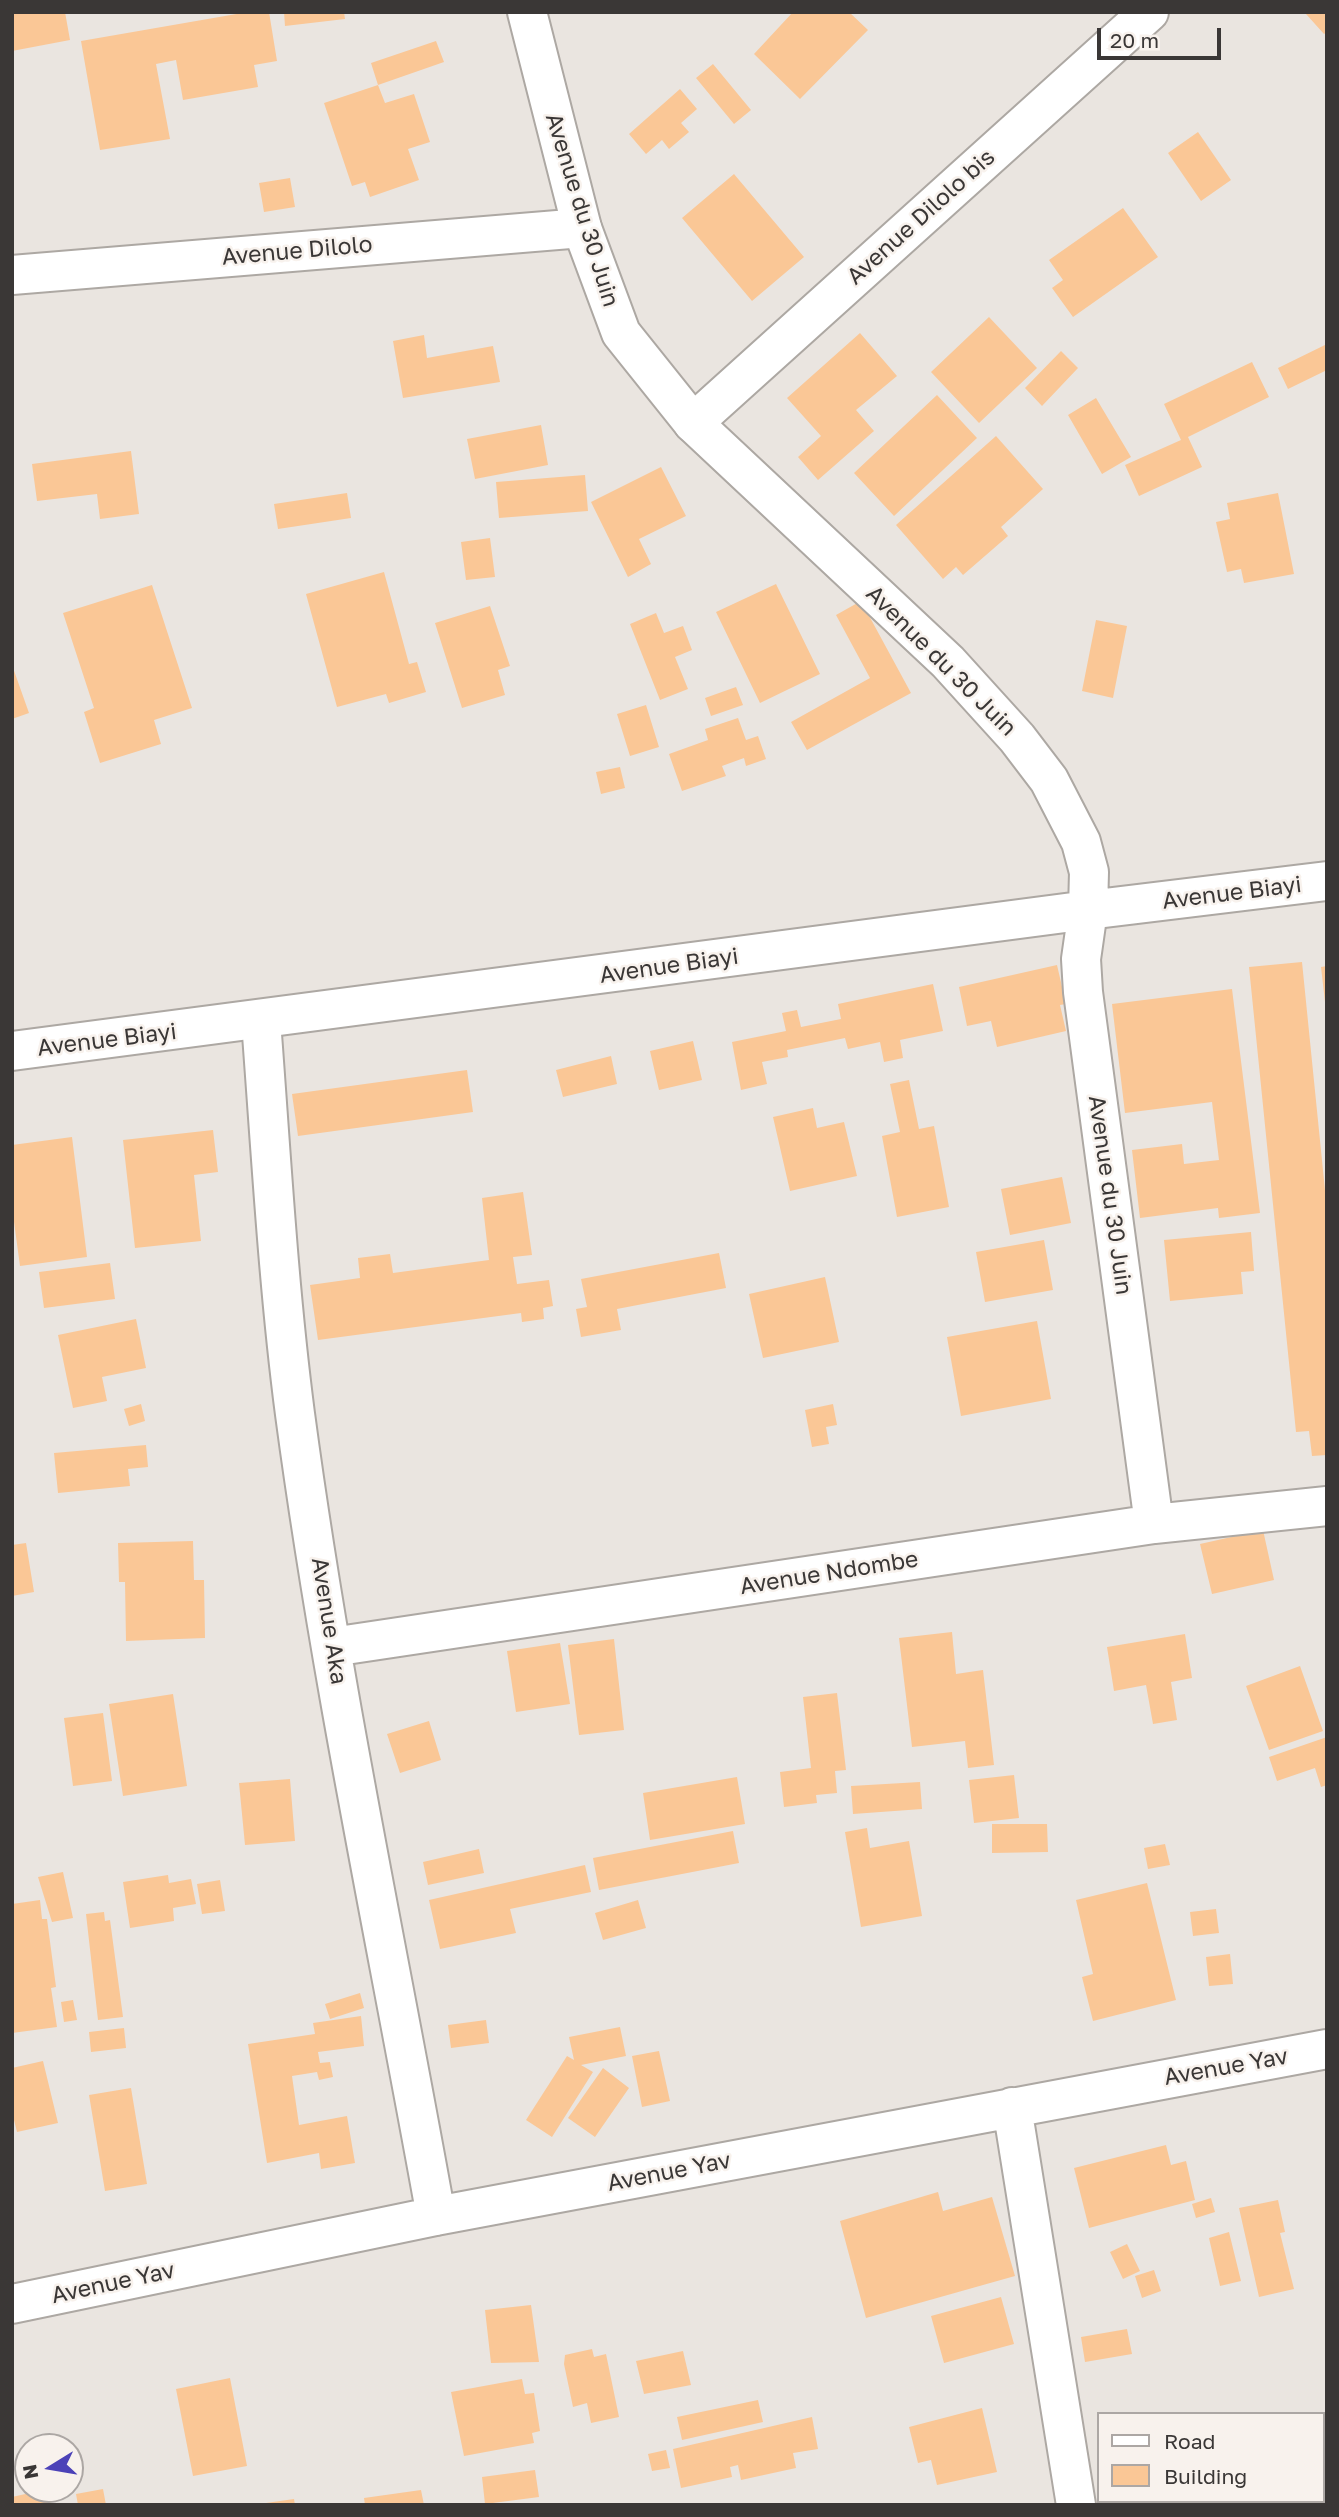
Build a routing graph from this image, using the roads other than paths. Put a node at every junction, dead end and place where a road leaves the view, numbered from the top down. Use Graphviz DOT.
graph roads {
  1 [pos="527,12"];
  2 [pos="1149,12"];
  3 [pos="582,228"];
  4 [pos="12,275"];
  5 [pos="693,423"];
  6 [pos="1327,881"];
  7 [pos="1088,910"];
  8 [pos="261,1021"];
  9 [pos="12,1051"];
  10 [pos="1327,1506"];
  11 [pos="1154,1524"];
  12 [pos="332,1647"];
  13 [pos="1327,2049"];
  14 [pos="1012,2107"];
  15 [pos="436,2216"];
  16 [pos="12,2304"];
  17 [pos="1076,2505"];
  1 -- 3 [label="street, Avenue du 30 Juin"];
  2 -- 5 [label="street, Avenue Dilolo bis"];
  3 -- 4 [label="street, Avenue Dilolo"];
  3 -- 5 [label="street, Avenue du 30 Juin"];
  5 -- 7 [label="street, Avenue du 30 Juin"];
  6 -- 7 [label="street, Avenue Biayi"];
  7 -- 8 [label="street, Avenue Biayi"];
  7 -- 11 [label="street, Avenue du 30 Juin"];
  8 -- 9 [label="street, Avenue Biayi"];
  8 -- 12 [label="street, Avenue Aka"];
  10 -- 11 [label="street, Avenue Ndombe"];
  11 -- 12 [label="street, Avenue Ndombe"];
  12 -- 15 [label="street, Avenue Aka"];
  13 -- 14 [label="street, Avenue Yav"];
  14 -- 15 [label="street, Avenue Yav"];
  14 -- 17 [label="street"];
  15 -- 16 [label="street, Avenue Yav"];
}
